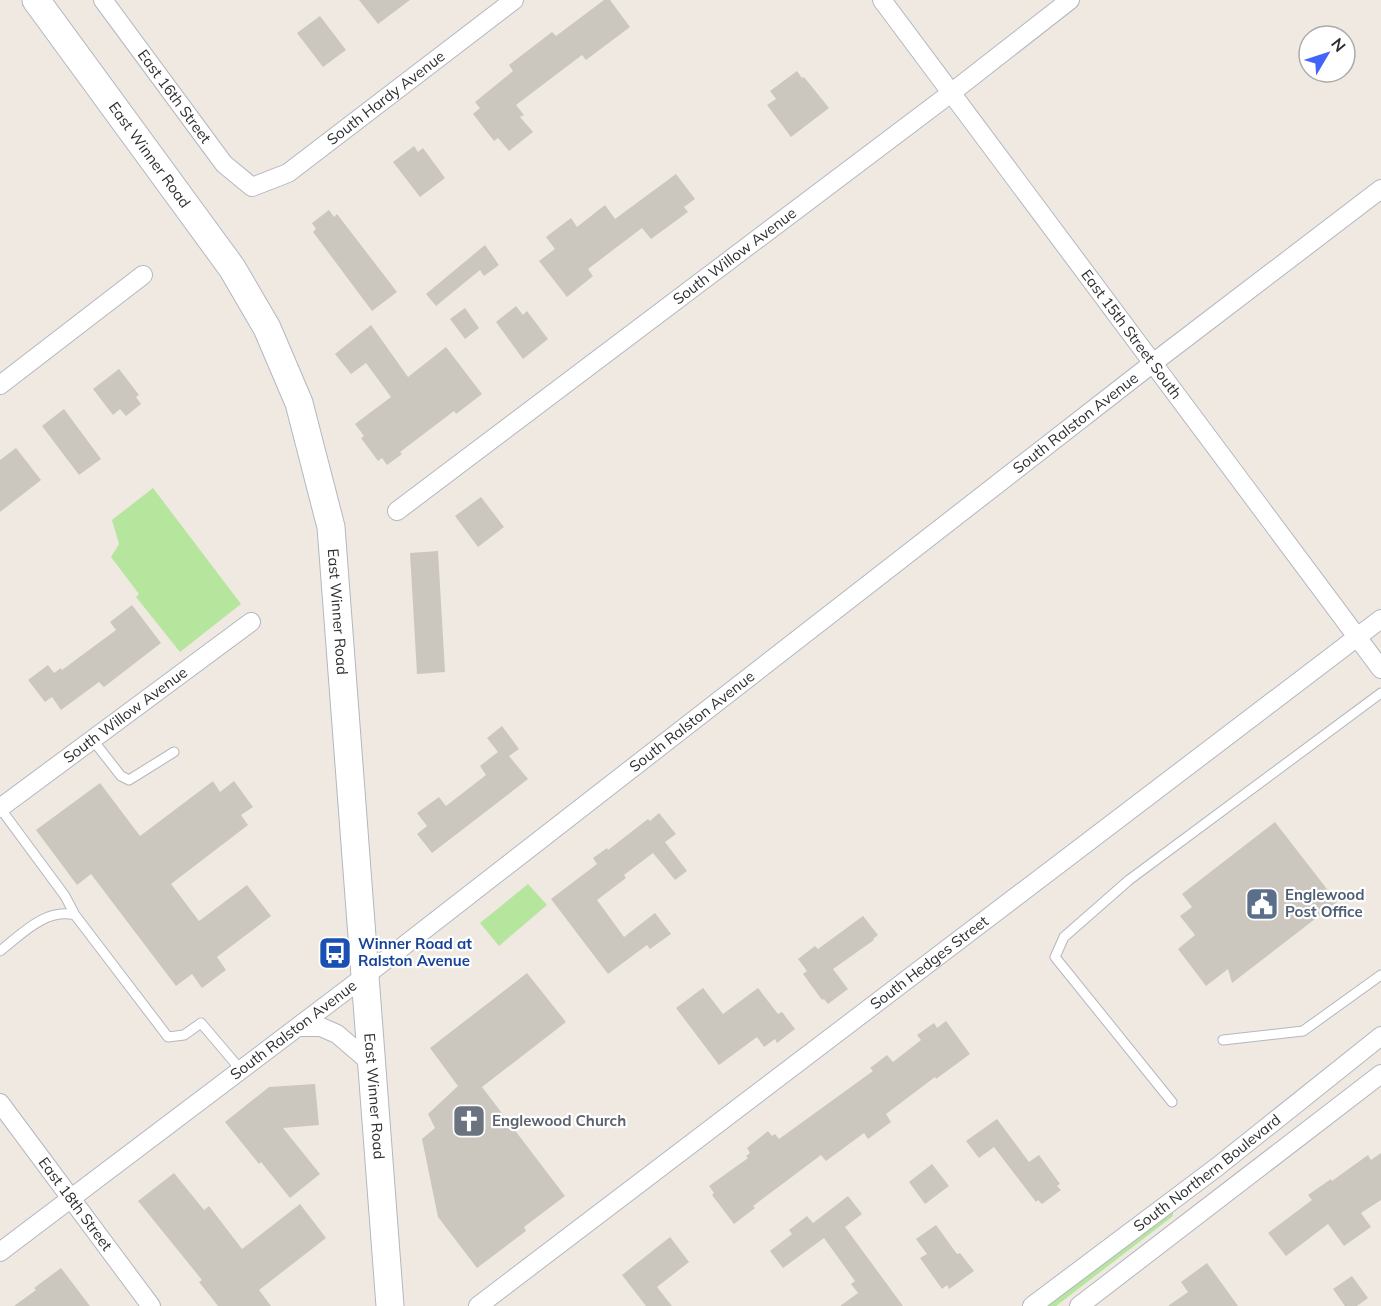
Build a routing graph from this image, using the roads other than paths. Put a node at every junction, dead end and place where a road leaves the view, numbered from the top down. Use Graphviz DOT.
graph roads {
  1 [pos="36,0"];
  2 [pos="103,0"];
  3 [pos="514,0"];
  4 [pos="882,0"];
  5 [pos="1070,0"];
  6 [pos="951,93"];
  7 [pos="252,187"];
  8 [pos="1381,189"];
  9 [pos="143,275"];
  10 [pos="1154,363"];
  11 [pos="0,385"];
  12 [pos="397,511"];
  13 [pos="1381,619"];
  14 [pos="251,622"];
  15 [pos="1358,636"];
  16 [pos="1381,669"];
  17 [pos="1381,693"];
  18 [pos="92,740"];
  19 [pos="174,753"];
  20 [pos="0,808"];
  21 [pos="75,915"];
  22 [pos="0,951"];
  23 [pos="1381,975"];
  24 [pos="365,976"];
  25 [pos="299,1027"];
  26 [pos="1381,1036"];
  27 [pos="1223,1040"];
  28 [pos="372,1064"];
  29 [pos="241,1070"];
  30 [pos="1381,1074"];
  31 [pos="1172,1102"];
  32 [pos="0,1103"];
  33 [pos="71,1198"];
  34 [pos="0,1252"];
  35 [pos="151,1306"];
  36 [pos="390,1306"];
  37 [pos="478,1306"];
  38 [pos="1032,1306"];
  39 [pos="1079,1306"];
  1 -- 24 [label="street, East Winner Road"];
  2 -- 7 [label="street, East 16th Street"];
  3 -- 7 [label="street, South Hardy Avenue"];
  4 -- 6 [label="street, East 15th Street South"];
  5 -- 6 [label="street, South Willow Avenue"];
  6 -- 10 [label="street, East 15th Street South"];
  6 -- 12 [label="street, South Willow Avenue"];
  8 -- 10 [label="street, South Ralston Avenue"];
  9 -- 11 [label="street"];
  10 -- 15 [label="street, East 15th Street South"];
  10 -- 24 [label="street, South Ralston Avenue"];
  13 -- 15 [label="street, South Hedges Street"];
  14 -- 18 [label="street, South Willow Avenue"];
  15 -- 16 [label="street, East 15th Street South"];
  15 -- 37 [label="street, South Hedges Street"];
  17 -- 31 [label="lane"];
  18 -- 19 [label="lane"];
  18 -- 20 [label="street, South Willow Avenue"];
  20 -- 21 [label="lane"];
  21 -- 22 [label="lane"];
  21 -- 29 [label="lane"];
  23 -- 27 [label="lane"];
  24 -- 25 [label="street, South Ralston Avenue"];
  24 -- 28 [label="street, East Winner Road"];
  25 -- 28 [label="street"];
  25 -- 29 [label="street, South Ralston Avenue"];
  26 -- 38 [label="street, South Northern Boulevard"];
  28 -- 36 [label="street, East Winner Road"];
  29 -- 33 [label="street, South Ralston Avenue"];
  30 -- 39 [label="street, South Northern Boulevard"];
  32 -- 33 [label="street, East 18th Street"];
  33 -- 34 [label="street, South Ralston Avenue"];
  33 -- 35 [label="street, East 18th Street"];
}
